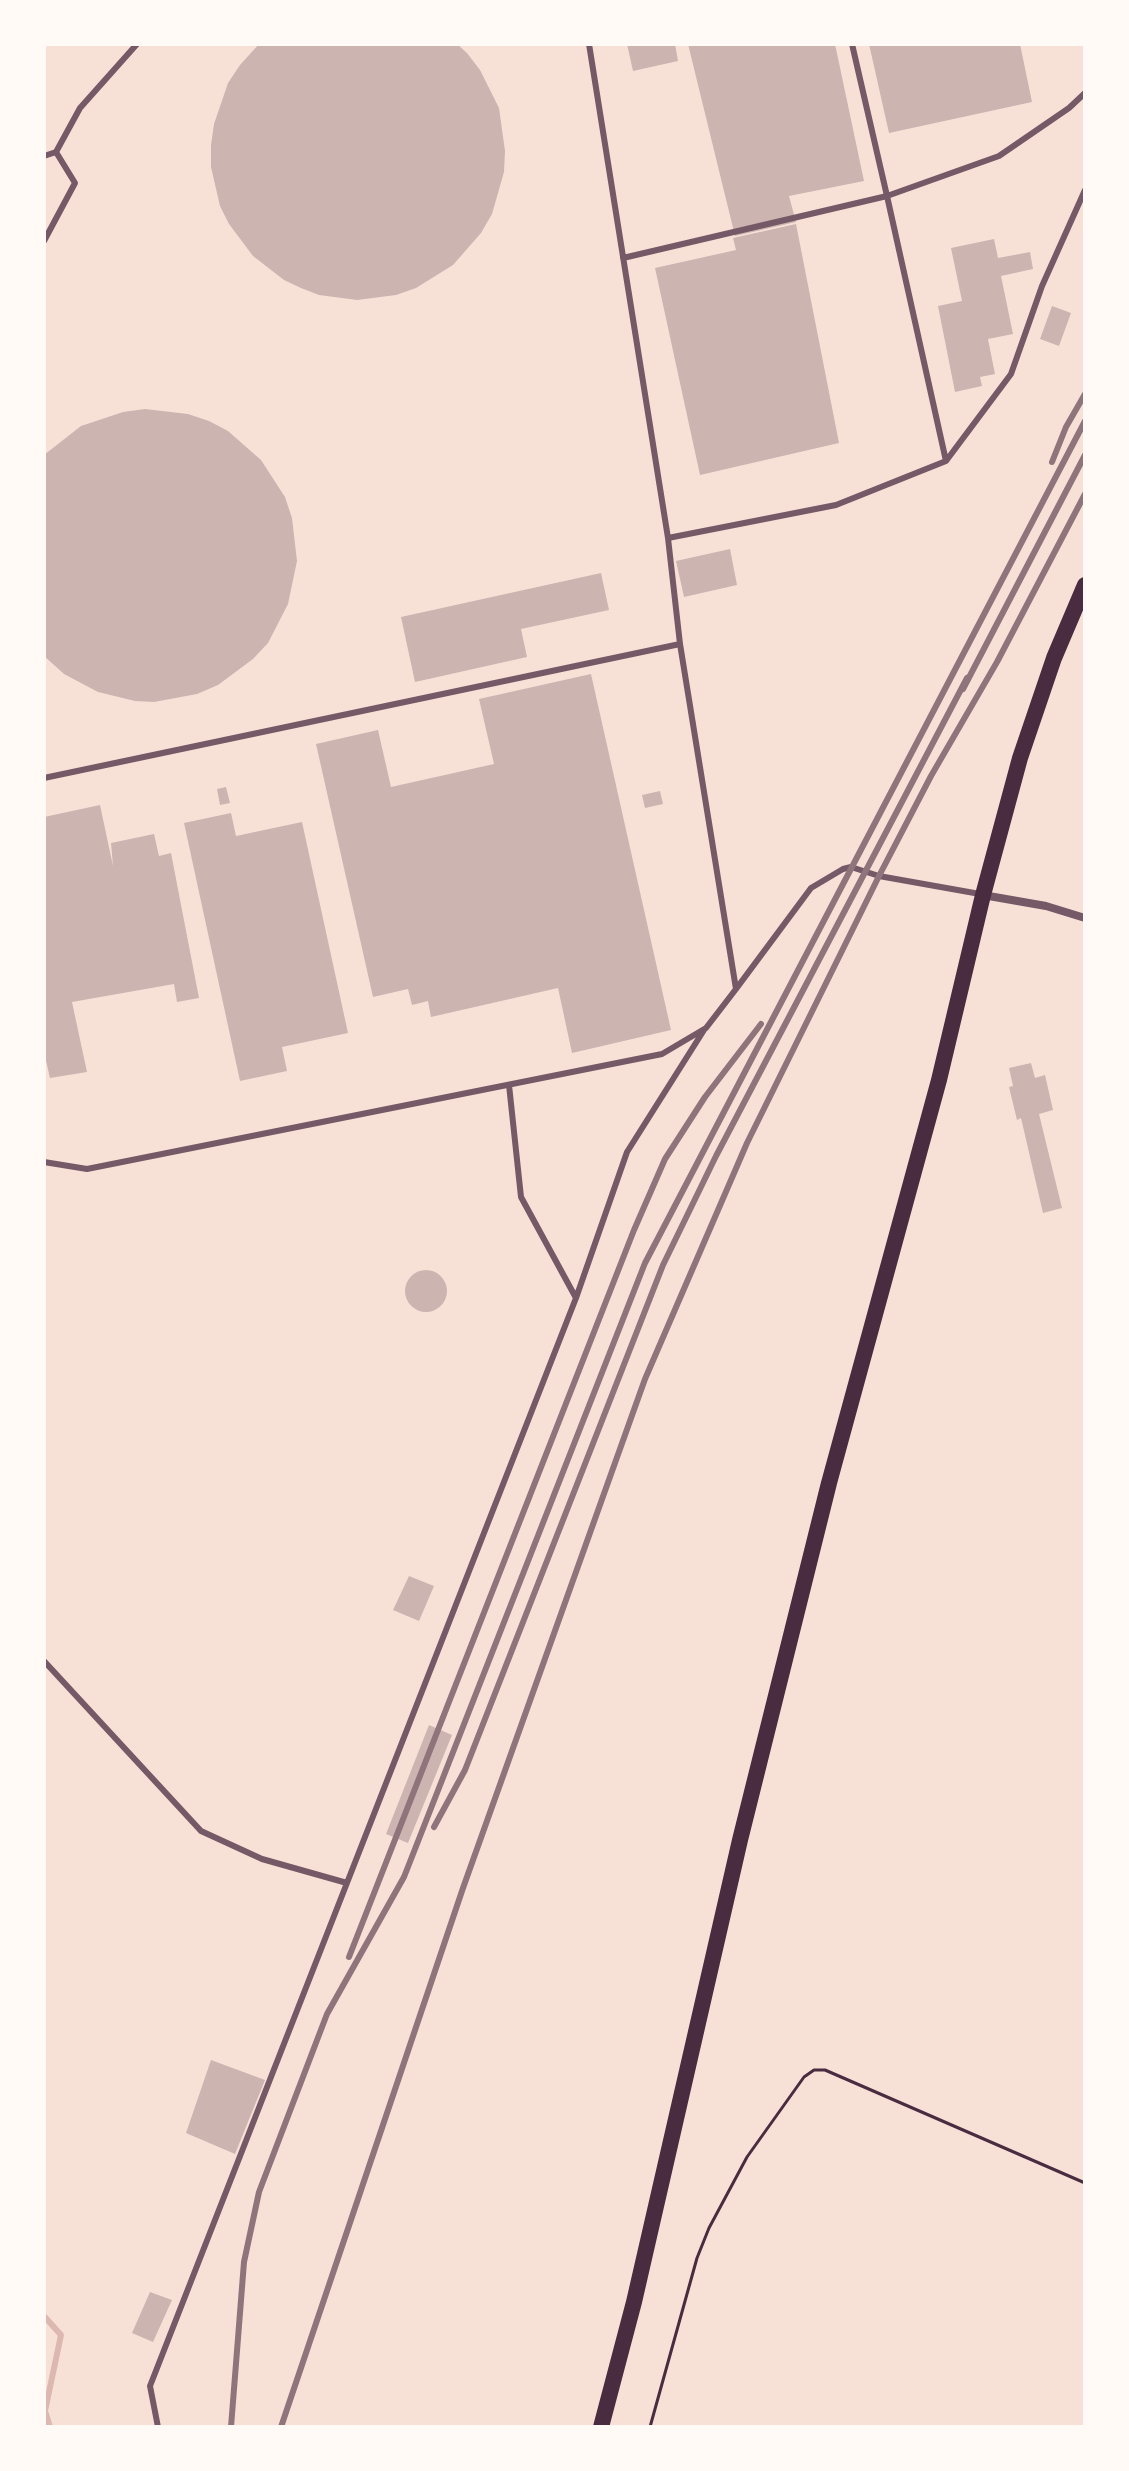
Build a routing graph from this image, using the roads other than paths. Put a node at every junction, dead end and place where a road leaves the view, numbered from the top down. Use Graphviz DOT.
graph roads {
  1 [pos="137,44"];
  2 [pos="589,44"];
  3 [pos="852,44"];
  4 [pos="1085,93"];
  5 [pos="56,152"];
  6 [pos="44,156"];
  7 [pos="1085,190"];
  8 [pos="887,196"];
  9 [pos="44,241"];
  10 [pos="623,258"];
  11 [pos="946,461"];
  12 [pos="668,538"];
  13 [pos="1085,585"];
  14 [pos="680,644"];
  15 [pos="44,778"];
  16 [pos="983,895"];
  17 [pos="1085,918"];
  18 [pos="736,989"];
  19 [pos="706,1028"];
  20 [pos="509,1085"];
  21 [pos="44,1162"];
  22 [pos="576,1298"];
  23 [pos="44,1661"];
  24 [pos="347,1883"];
  25 [pos="158,2427"];
  26 [pos="601,2427"];
  1 -- 5 [label="lane"];
  2 -- 10 [label="lane"];
  3 -- 8 [label="lane"];
  4 -- 8 [label="lane"];
  5 -- 6 [label="lane"];
  5 -- 9 [label="lane"];
  7 -- 11 [label="lane"];
  8 -- 10 [label="lane"];
  8 -- 11 [label="lane"];
  10 -- 12 [label="lane"];
  11 -- 12 [label="lane"];
  12 -- 14 [label="lane"];
  13 -- 16 [label="main road"];
  14 -- 15 [label="lane"];
  14 -- 18 [label="lane"];
  16 -- 17 [label="street"];
  16 -- 18 [label="lane"];
  16 -- 26 [label="main road"];
  18 -- 19 [label="lane"];
  19 -- 20 [label="lane"];
  19 -- 22 [label="lane"];
  20 -- 21 [label="lane"];
  20 -- 22 [label="lane"];
  22 -- 24 [label="lane"];
  23 -- 24 [label="lane"];
  24 -- 25 [label="lane"];
}
